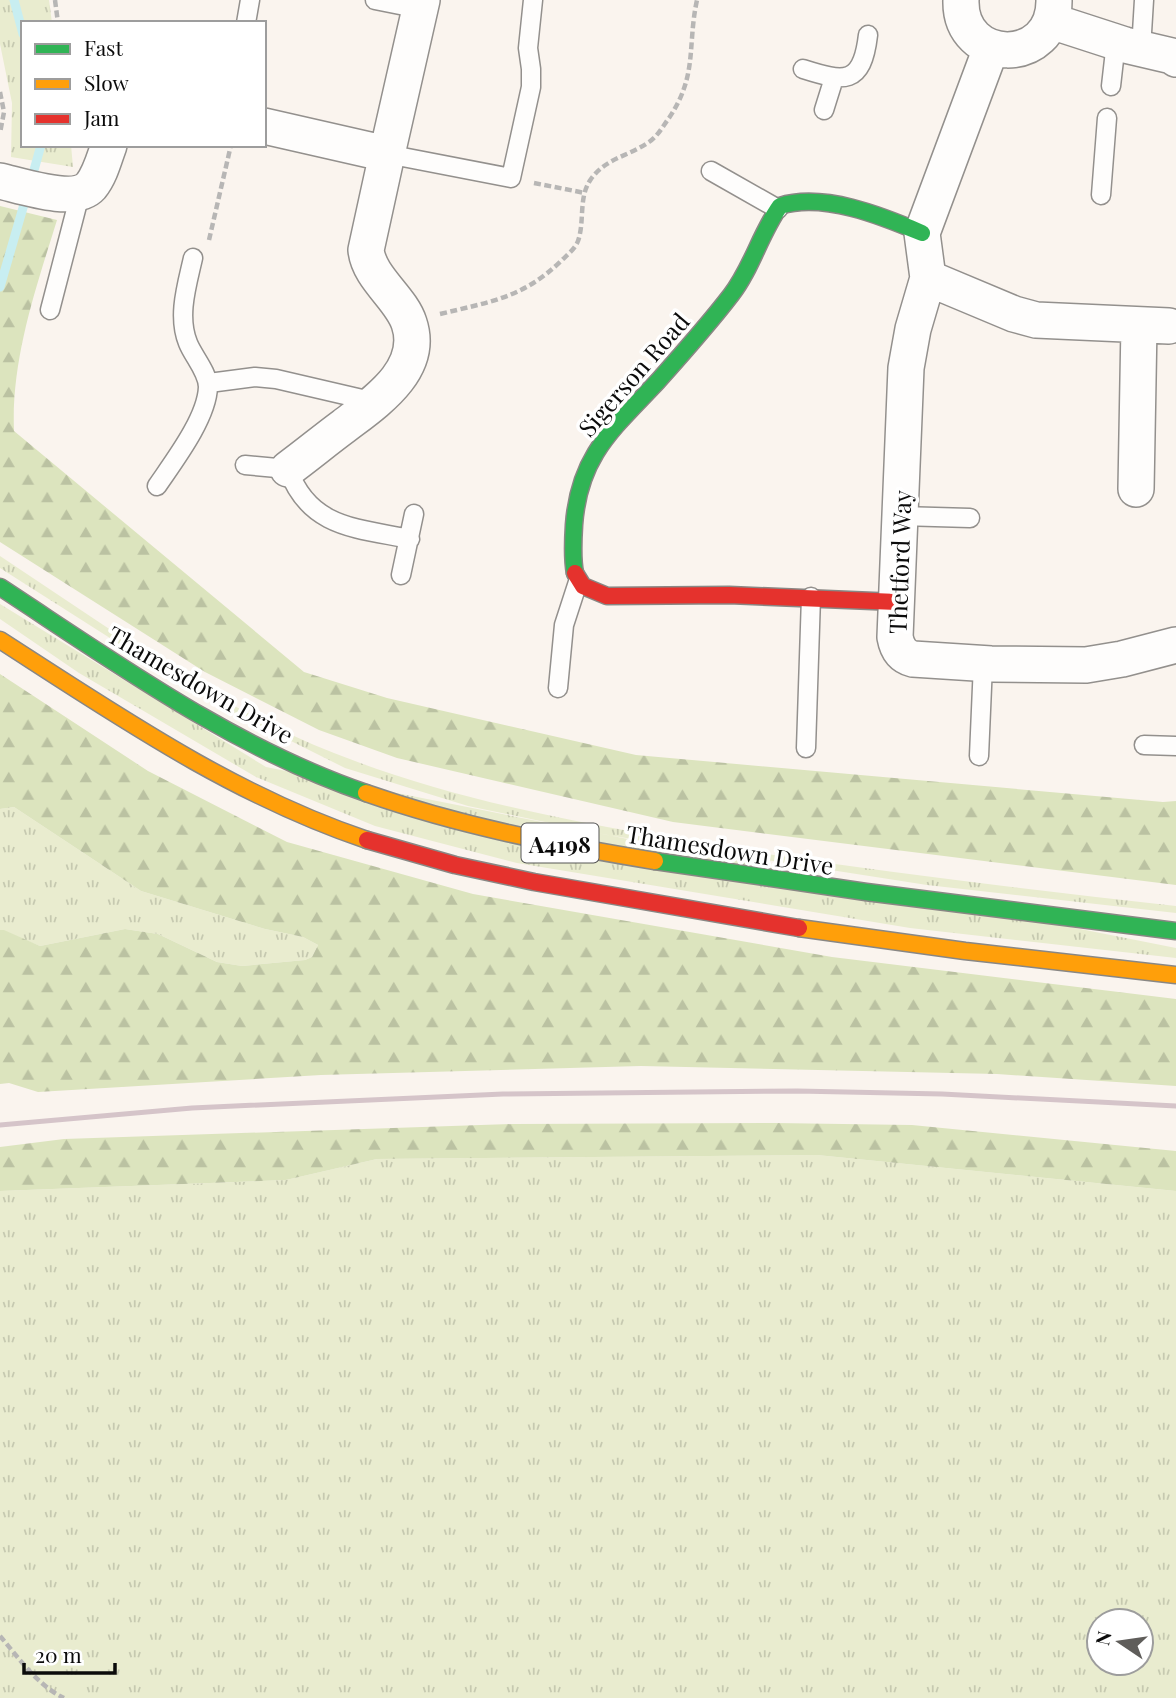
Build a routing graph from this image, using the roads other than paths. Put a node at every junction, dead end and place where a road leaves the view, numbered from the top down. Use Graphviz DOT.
graph roads {
  1 [pos="250,0"];
  2 [pos="375,0"];
  3 [pos="533,0"];
  4 [pos="961,0"];
  5 [pos="1144,0"];
  6 [pos="421,4"];
  7 [pos="1053,10"];
  8 [pos="246,21"];
  9 [pos="868,35"];
  10 [pos="990,47"];
  11 [pos="1156,52"];
  12 [pos="803,69"];
  13 [pos="834,78"];
  14 [pos="1111,86"];
  15 [pos="824,110"];
  16 [pos="1107,118"];
  17 [pos="266,126"];
  18 [pos="108,147"];
  19 [pos="387,154"];
  20 [pos="710,171"];
  21 [pos="15,185"];
  22 [pos="80,194"];
  23 [pos="1101,195"];
  24 [pos="778,209"];
  25 [pos="922,233"];
  26 [pos="193,258"];
  27 [pos="928,278"];
  28 [pos="50,310"];
  29 [pos="209,383"];
  30 [pos="375,402"];
  31 [pos="245,465"];
  32 [pos="288,469"];
  33 [pos="157,486"];
  34 [pos="1136,489"];
  35 [pos="414,514"];
  36 [pos="900,516"];
  37 [pos="970,518"];
  38 [pos="410,538"];
  39 [pos="401,575"];
  40 [pos="578,582"];
  41 [pos="0,587"];
  42 [pos="811,597"];
  43 [pos="897,601"];
  44 [pos="0,640"];
  45 [pos="1176,645"];
  46 [pos="983,664"];
  47 [pos="558,688"];
  48 [pos="1144,745"];
  49 [pos="1176,747"];
  50 [pos="806,748"];
  51 [pos="979,755"];
  52 [pos="1176,931"];
  53 [pos="1176,975"];
  1 -- 8 [label="lane"];
  2 -- 6 [label="lane"];
  3 -- 19 [label="lane"];
  4 -- 10 [label="street"];
  5 -- 11 [label="lane"];
  6 -- 19 [label="street"];
  7 -- 10 [label="street"];
  7 -- 11 [label="street"];
  9 -- 13 [label="lane"];
  10 -- 25 [label="street, Thetford Way"];
  11 -- 14 [label="lane"];
  12 -- 13 [label="lane"];
  13 -- 15 [label="lane"];
  16 -- 23 [label="lane"];
  17 -- 19 [label="street"];
  18 -- 22 [label="street"];
  19 -- 30 [label="street"];
  20 -- 24 [label="lane"];
  21 -- 22 [label="street"];
  22 -- 28 [label="lane"];
  24 -- 25 [label="main road"];
  24 -- 40 [label="main road, Sigerson Road"];
  25 -- 27 [label="street, Thetford Way"];
  26 -- 29 [label="lane"];
  27 -- 34 [label="street"];
  27 -- 36 [label="street, Thetford Way"];
  29 -- 30 [label="lane"];
  29 -- 33 [label="lane"];
  30 -- 32 [label="street"];
  31 -- 32 [label="lane"];
  32 -- 38 [label="lane"];
  35 -- 38 [label="lane"];
  36 -- 37 [label="lane"];
  36 -- 43 [label="street, Thetford Way"];
  38 -- 39 [label="lane"];
  40 -- 42 [label="main road"];
  40 -- 47 [label="lane"];
  41 -- 52 [label="main road, Thamesdown Drive / A4198"];
  42 -- 43 [label="main road"];
  42 -- 50 [label="lane"];
  43 -- 46 [label="street, Thetford Way"];
  44 -- 53 [label="main road, A4198"];
  45 -- 46 [label="street, Thetford Way"];
  46 -- 51 [label="lane"];
  48 -- 49 [label="lane"];
}
